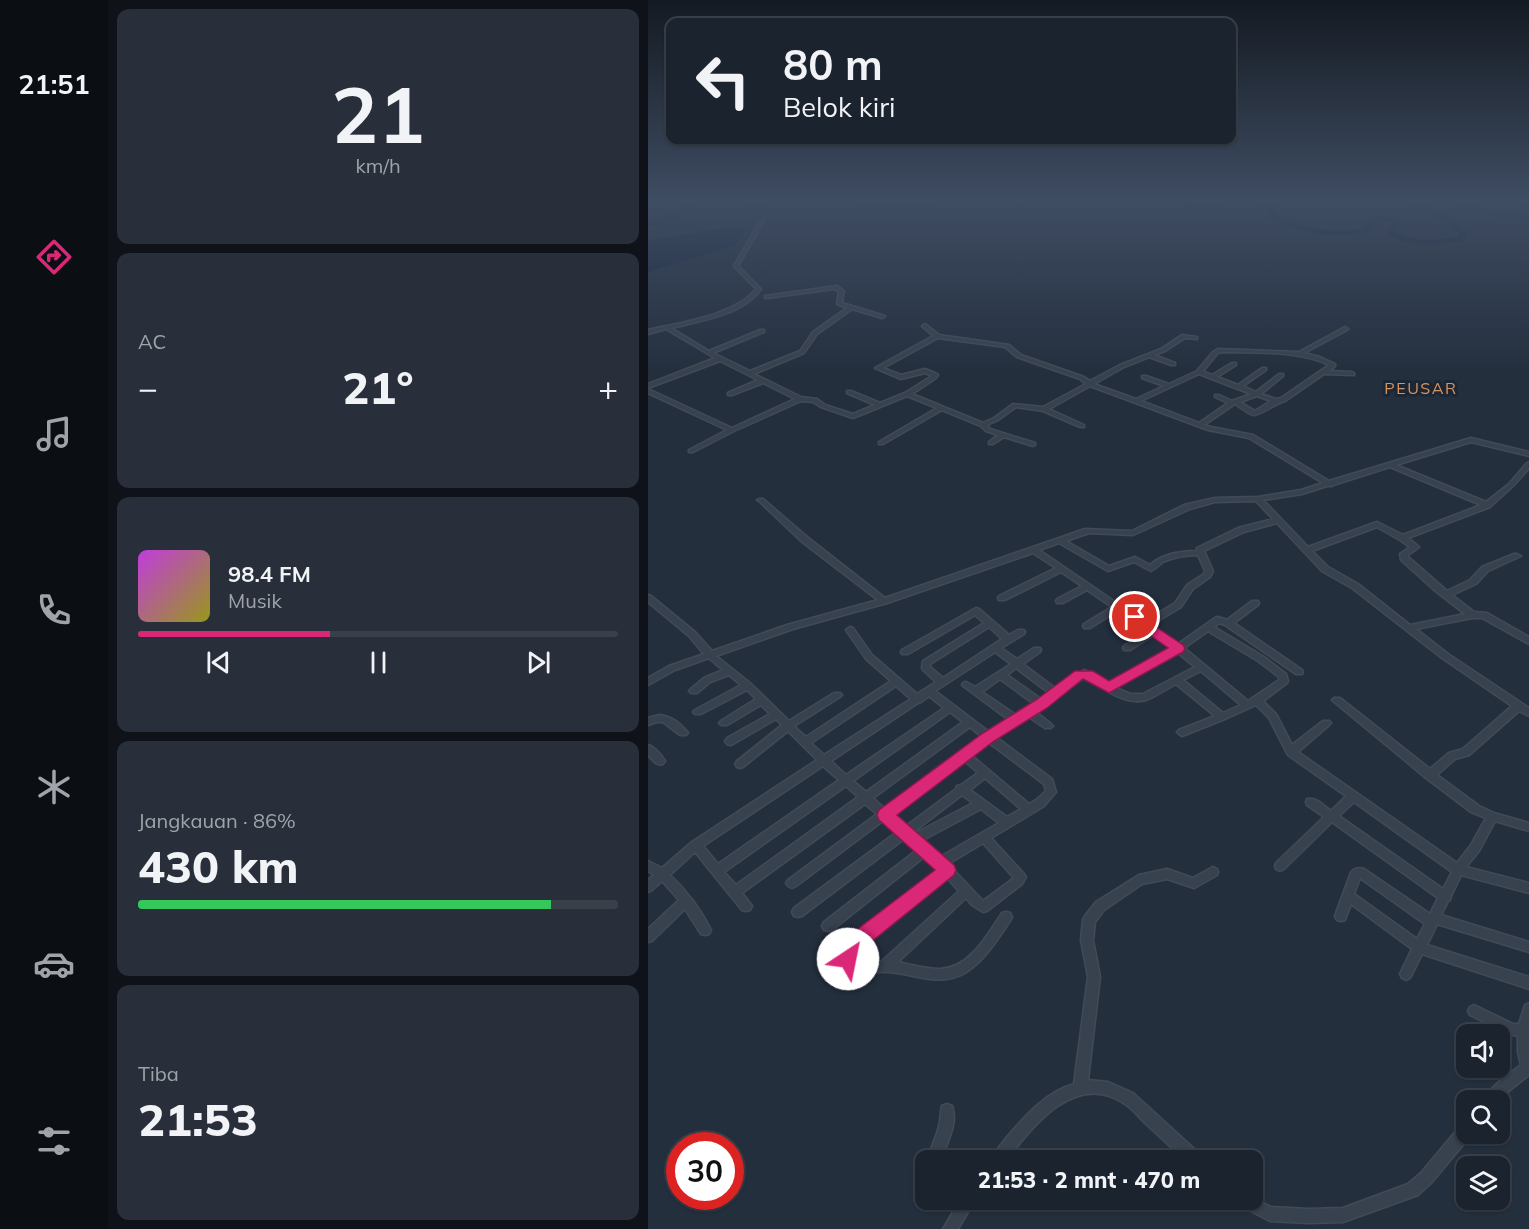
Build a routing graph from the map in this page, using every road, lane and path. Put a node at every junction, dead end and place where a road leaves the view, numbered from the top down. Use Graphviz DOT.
graph roads {
  1 [pos="742,256"];
  2 [pos="759,289"];
  3 [pos="767,297"];
  4 [pos="745,302"];
  5 [pos="852,307"];
  6 [pos="882,316"];
  7 [pos="925,326"];
  8 [pos="667,328"];
  9 [pos="1345,329"];
  10 [pos="762,331"];
  11 [pos="648,332"];
  12 [pos="937,336"];
  13 [pos="1195,338"];
  14 [pos="1163,350"];
  15 [pos="709,353"];
  16 [pos="1148,354"];
  17 [pos="1172,354"];
  18 [pos="1300,354"];
  19 [pos="721,358"];
  20 [pos="1173,364"];
  21 [pos="1234,364"];
  22 [pos="1264,369"];
  23 [pos="1200,372"];
  24 [pos="1323,372"];
  25 [pos="751,373"];
  26 [pos="1352,374"];
  27 [pos="1281,375"];
  28 [pos="1144,377"];
  29 [pos="1212,377"];
  30 [pos="764,380"];
  31 [pos="1090,384"];
  32 [pos="648,386"];
  33 [pos="1170,386"];
  34 [pos="1238,387"];
  35 [pos="648,391"];
  36 [pos="849,392"];
  37 [pos="730,394"];
  38 [pos="907,394"];
  39 [pos="1257,394"];
  40 [pos="1217,396"];
  41 [pos="800,399"];
  42 [pos="1276,401"];
  43 [pos="1137,402"];
  44 [pos="1234,403"];
  45 [pos="881,405"];
  46 [pos="942,408"];
  47 [pos="1044,409"];
  48 [pos="983,425"];
  49 [pos="1200,425"];
  50 [pos="1083,426"];
  51 [pos="732,429"];
  52 [pos="1002,435"];
  53 [pos="881,443"];
  54 [pos="991,443"];
  55 [pos="1033,444"];
  56 [pos="691,451"];
  57 [pos="1529,454"];
  58 [pos="1529,464"];
  59 [pos="1389,465"];
  60 [pos="1330,485"];
  61 [pos="1258,499"];
  62 [pos="761,500"];
  63 [pos="1487,505"];
  64 [pos="1278,520"];
  65 [pos="1403,538"];
  66 [pos="1059,540"];
  67 [pos="1034,550"];
  68 [pos="1306,550"];
  69 [pos="1200,553"];
  70 [pos="1517,556"];
  71 [pos="1062,568"];
  72 [pos="1088,586"];
  73 [pos="1446,595"];
  74 [pos="648,598"];
  75 [pos="1002,598"];
  76 [pos="884,601"];
  77 [pos="1060,601"];
  78 [pos="1255,603"];
  79 [pos="1119,606"];
  80 [pos="1472,615"];
  81 [pos="990,623"];
  82 [pos="1228,623"];
  83 [pos="1145,625"];
  84 [pos="1087,626"];
  85 [pos="1208,627"];
  86 [pos="1408,628"];
  87 [pos="850,630"];
  88 [pos="1021,632"];
  89 [pos="1153,632"];
  90 [pos="1008,639"];
  91 [pos="1529,641"];
  92 [pos="996,648"];
  93 [pos="1127,648"];
  94 [pos="1178,648"];
  95 [pos="1037,650"];
  96 [pos="905,652"];
  97 [pos="710,655"];
  98 [pos="1016,664"];
  99 [pos="1200,668"];
  100 [pos="730,671"];
  101 [pos="1299,672"];
  102 [pos="1000,675"];
  103 [pos="1178,680"];
  104 [pos="648,682"];
  105 [pos="896,682"];
  106 [pos="942,682"];
  107 [pos="966,685"];
  108 [pos="748,686"];
  109 [pos="1109,688"];
  110 [pos="694,691"];
  111 [pos="930,692"];
  112 [pos="975,692"];
  113 [pos="1054,692"];
  114 [pos="837,695"];
  115 [pos="762,700"];
  116 [pos="918,700"];
  117 [pos="1337,700"];
  118 [pos="1252,703"];
  119 [pos="1041,704"];
  120 [pos="950,708"];
  121 [pos="1526,710"];
  122 [pos="698,712"];
  123 [pos="1029,712"];
  124 [pos="777,714"];
  125 [pos="1222,717"];
  126 [pos="1016,720"];
  127 [pos="648,722"];
  128 [pos="724,723"];
  129 [pos="969,723"];
  130 [pos="1326,723"];
  131 [pos="789,725"];
  132 [pos="1048,726"];
  133 [pos="1182,732"];
  134 [pos="683,734"];
  135 [pos="988,737"];
  136 [pos="730,741"];
  137 [pos="805,741"];
  138 [pos="648,749"];
  139 [pos="1291,752"];
  140 [pos="964,756"];
  141 [pos="660,761"];
  142 [pos="824,761"];
  143 [pos="740,764"];
  144 [pos="985,773"];
  145 [pos="1430,775"];
  146 [pos="847,779"];
  147 [pos="961,789"];
  148 [pos="1353,796"];
  149 [pos="867,797"];
  150 [pos="1311,802"];
  151 [pos="981,804"];
  152 [pos="1028,809"];
  153 [pos="885,815"];
  154 [pos="1331,816"];
  155 [pos="1492,816"];
  156 [pos="1007,823"];
  157 [pos="1529,827"];
  158 [pos="908,835"];
  159 [pos="984,837"];
  160 [pos="696,845"];
  161 [pos="925,850"];
  162 [pos="648,866"];
  163 [pos="1280,866"];
  164 [pos="944,867"];
  165 [pos="718,870"];
  166 [pos="1458,870"];
  167 [pos="1213,872"];
  168 [pos="662,874"];
  169 [pos="792,883"];
  170 [pos="648,887"];
  171 [pos="1529,888"];
  172 [pos="966,891"];
  173 [pos="735,892"];
  174 [pos="1349,897"];
  175 [pos="1446,897"];
  176 [pos="686,901"];
  177 [pos="746,906"];
  178 [pos="798,912"];
  179 [pos="1341,916"];
  180 [pos="1006,917"];
  181 [pos="1433,920"];
  182 [pos="828,926"];
  183 [pos="705,930"];
  184 [pos="648,937"];
  185 [pos="1529,947"];
  186 [pos="1420,948"];
  187 [pos="885,966"];
  188 [pos="1406,974"];
  189 [pos="1529,982"];
  190 [pos="1529,1009"];
  191 [pos="1474,1011"];
  192 [pos="1526,1031"];
  193 [pos="1528,1067"];
  194 [pos="1080,1088"];
  195 [pos="1501,1090"];
  196 [pos="947,1111"];
  197 [pos="1456,1141"];
  198 [pos="935,1150"];
  199 [pos="1006,1150"];
  200 [pos="1185,1150"];
  201 [pos="962,1210"];
  202 [pos="1263,1210"];
  203 [pos="950,1229"];
  1 -- 2 [label="street"];
  2 -- 3 [label="street"];
  2 -- 4 [label="street"];
  3 -- 4 [label="street"];
  3 -- 5 [label="street"];
  4 -- 8 [label="street"];
  5 -- 6 [label="street"];
  5 -- 25 [label="street"];
  7 -- 12 [label="street"];
  8 -- 11 [label="street"];
  8 -- 15 [label="street"];
  9 -- 18 [label="street"];
  10 -- 15 [label="street"];
  12 -- 31 [label="street"];
  12 -- 38 [label="street"];
  13 -- 14 [label="street"];
  14 -- 16 [label="street"];
  14 -- 17 [label="street"];
  15 -- 19 [label="street"];
  16 -- 20 [label="street"];
  16 -- 31 [label="street"];
  18 -- 23 [label="street"];
  18 -- 24 [label="street"];
  19 -- 25 [label="street"];
  19 -- 32 [label="street"];
  21 -- 29 [label="street"];
  22 -- 34 [label="street"];
  23 -- 29 [label="street"];
  23 -- 33 [label="street"];
  24 -- 26 [label="street"];
  24 -- 42 [label="street"];
  25 -- 30 [label="street"];
  27 -- 39 [label="street"];
  28 -- 33 [label="street"];
  29 -- 34 [label="street"];
  30 -- 37 [label="street"];
  30 -- 41 [label="street"];
  31 -- 43 [label="street"];
  31 -- 47 [label="street"];
  33 -- 43 [label="street"];
  34 -- 39 [label="street"];
  35 -- 51 [label="street"];
  36 -- 45 [label="street"];
  38 -- 45 [label="street"];
  38 -- 46 [label="street"];
  39 -- 42 [label="street"];
  39 -- 44 [label="street"];
  40 -- 44 [label="street"];
  41 -- 45 [label="street"];
  41 -- 51 [label="street"];
  42 -- 44 [label="street"];
  43 -- 49 [label="street"];
  44 -- 49 [label="street"];
  46 -- 48 [label="street"];
  46 -- 53 [label="street"];
  47 -- 48 [label="street"];
  47 -- 50 [label="street"];
  48 -- 52 [label="street"];
  49 -- 60 [label="street"];
  51 -- 56 [label="street"];
  52 -- 54 [label="street"];
  52 -- 55 [label="street"];
  57 -- 59 [label="street"];
  58 -- 63 [label="street"];
  59 -- 60 [label="street"];
  59 -- 63 [label="street"];
  60 -- 61 [label="street"];
  61 -- 64 [label="street"];
  61 -- 66 [label="street"];
  62 -- 76 [label="street"];
  63 -- 65 [label="street"];
  64 -- 68 [label="street"];
  64 -- 69 [label="street"];
  65 -- 68 [label="street"];
  65 -- 73 [label="street"];
  66 -- 67 [label="street"];
  66 -- 69 [label="street"];
  67 -- 71 [label="street"];
  67 -- 76 [label="street"];
  68 -- 86 [label="street"];
  69 -- 83 [label="street"];
  70 -- 73 [label="street"];
  71 -- 72 [label="street"];
  71 -- 75 [label="street"];
  72 -- 77 [label="street"];
  72 -- 79 [label="street"];
  73 -- 80 [label="street"];
  74 -- 97 [label="street"];
  76 -- 97 [label="street"];
  78 -- 82 [label="street"];
  79 -- 83 [label="street"];
  79 -- 84 [label="street"];
  80 -- 86 [label="street"];
  80 -- 91 [label="street"];
  81 -- 90 [label="street"];
  81 -- 96 [label="street"];
  81 -- 106 [label="street"];
  82 -- 85 [label="street"];
  82 -- 101 [label="street"];
  83 -- 89 [label="street"];
  85 -- 94 [label="street"];
  85 -- 118 [label="street"];
  86 -- 121 [label="street"];
  87 -- 105 [label="street"];
  88 -- 90 [label="street"];
  89 -- 93 [label="street"];
  89 -- 94 [label="street"];
  90 -- 92 [label="street"];
  92 -- 98 [label="street"];
  92 -- 106 [label="street"];
  94 -- 99 [label="street"];
  94 -- 109 [label="street"];
  95 -- 98 [label="street"];
  97 -- 100 [label="street"];
  97 -- 104 [label="street"];
  98 -- 102 [label="street"];
  98 -- 113 [label="street"];
  99 -- 103 [label="street"];
  99 -- 118 [label="street"];
  100 -- 108 [label="street"];
  100 -- 110 [label="street"];
  102 -- 112 [label="street"];
  102 -- 119 [label="street"];
  103 -- 109 [label="street"];
  103 -- 125 [label="street"];
  105 -- 116 [label="street"];
  105 -- 137 [label="street"];
  106 -- 111 [label="street"];
  107 -- 112 [label="street"];
  108 -- 115 [label="street"];
  108 -- 122 [label="street"];
  109 -- 113 [label="street"];
  111 -- 116 [label="street"];
  111 -- 120 [label="street"];
  112 -- 126 [label="street"];
  113 -- 119 [label="street"];
  114 -- 131 [label="street"];
  115 -- 124 [label="street"];
  115 -- 128 [label="street"];
  116 -- 142 [label="street"];
  117 -- 145 [label="street"];
  118 -- 125 [label="street"];
  118 -- 139 [label="street"];
  119 -- 123 [label="street"];
  120 -- 129 [label="street"];
  120 -- 146 [label="street"];
  121 -- 145 [label="street"];
  123 -- 126 [label="street"];
  123 -- 132 [label="street"];
  124 -- 131 [label="street"];
  124 -- 136 [label="street"];
  125 -- 133 [label="street"];
  126 -- 135 [label="street"];
  127 -- 134 [label="street"];
  129 -- 135 [label="street"];
  129 -- 149 [label="street"];
  130 -- 139 [label="street"];
  131 -- 137 [label="street"];
  131 -- 143 [label="street"];
  135 -- 140 [label="street"];
  135 -- 152 [label="street"];
  137 -- 142 [label="street"];
  138 -- 141 [label="street"];
  139 -- 148 [label="street"];
  140 -- 144 [label="street"];
  140 -- 153 [label="street"];
  142 -- 146 [label="street"];
  142 -- 160 [label="street"];
  144 -- 147 [label="street"];
  144 -- 152 [label="street"];
  145 -- 155 [label="street"];
  146 -- 149 [label="street"];
  146 -- 165 [label="street"];
  147 -- 151 [label="street"];
  147 -- 158 [label="street"];
  148 -- 154 [label="street"];
  148 -- 166 [label="street"];
  149 -- 153 [label="street"];
  149 -- 173 [label="street"];
  150 -- 154 [label="street"];
  151 -- 156 [label="street"];
  151 -- 158 [label="street"];
  152 -- 156 [label="street"];
  153 -- 158 [label="street"];
  153 -- 169 [label="street"];
  154 -- 163 [label="street"];
  154 -- 175 [label="street"];
  155 -- 157 [label="street"];
  155 -- 166 [label="street"];
  156 -- 159 [label="street"];
  158 -- 161 [label="street"];
  158 -- 178 [label="street"];
  159 -- 164 [label="street"];
  159 -- 172 [label="street"];
  160 -- 165 [label="street"];
  160 -- 168 [label="street"];
  161 -- 164 [label="street"];
  161 -- 182 [label="street"];
  162 -- 168 [label="street"];
  164 -- 172 [label="street"];
  164 -- 187 [label="street"];
  165 -- 173 [label="street"];
  166 -- 171 [label="street"];
  166 -- 175 [label="street"];
  167 -- 194 [label="street"];
  168 -- 170 [label="street"];
  168 -- 176 [label="street"];
  172 -- 187 [label="street"];
  173 -- 177 [label="street"];
  174 -- 179 [label="street"];
  174 -- 181 [label="street"];
  174 -- 186 [label="street"];
  175 -- 181 [label="street"];
  176 -- 183 [label="street"];
  176 -- 184 [label="street"];
  180 -- 187 [label="street"];
  181 -- 185 [label="street"];
  181 -- 186 [label="street"];
  186 -- 188 [label="street"];
  186 -- 189 [label="street"];
  190 -- 192 [label="street"];
  191 -- 192 [label="street"];
  192 -- 193 [label="street"];
  193 -- 195 [label="street"];
  194 -- 199 [label="street"];
  194 -- 200 [label="street"];
  196 -- 198 [label="street"];
  197 -- 202 [label="street"];
  201 -- 203 [label="street"];
}
